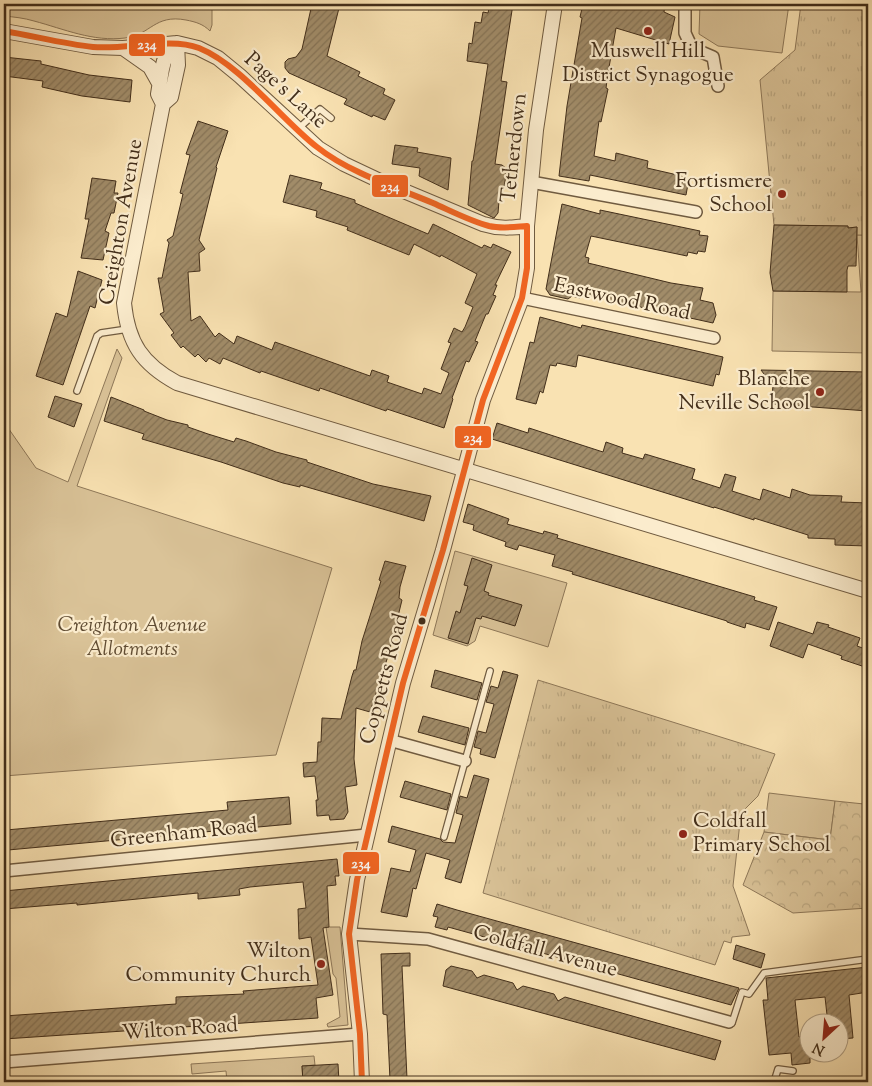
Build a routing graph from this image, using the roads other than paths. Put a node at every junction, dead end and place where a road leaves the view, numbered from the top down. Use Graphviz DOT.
graph roads {
  1 [pos="555,4"];
  2 [pos="685,4"];
  3 [pos="4,31"];
  4 [pos="177,44"];
  5 [pos="123,48"];
  6 [pos="159,83"];
  7 [pos="718,86"];
  8 [pos="162,104"];
  9 [pos="331,118"];
  10 [pos="298,130"];
  11 [pos="531,182"];
  12 [pos="696,212"];
  13 [pos="528,226"];
  14 [pos="522,298"];
  15 [pos="128,329"];
  16 [pos="714,338"];
  17 [pos="78,391"];
  18 [pos="464,470"];
  19 [pos="868,590"];
  20 [pos="490,671"];
  21 [pos="389,740"];
  22 [pos="465,761"];
  23 [pos="367,835"];
  24 [pos="444,837"];
  25 [pos="4,871"];
  26 [pos="349,934"];
  27 [pos="868,959"];
  28 [pos="729,1022"];
  29 [pos="360,1034"];
  30 [pos="4,1062"];
  31 [pos="793,1071"];
  32 [pos="362,1082"];
  33 [pos="774,1082"];
  1 -- 11 [label="street, Tetherdown"];
  2 -- 7 [label="street"];
  3 -- 5 [label="street, Page's Lane"];
  4 -- 5 [label="street, Page's Lane"];
  4 -- 6 [label="street, Creighton Avenue"];
  4 -- 8 [label="street, Creighton Avenue"];
  4 -- 10 [label="street, Page's Lane"];
  5 -- 6 [label="street"];
  6 -- 8 [label="street, Creighton Avenue"];
  8 -- 15 [label="street, Creighton Avenue"];
  9 -- 10 [label="lane"];
  10 -- 13 [label="street, Page's Lane"];
  11 -- 12 [label="street"];
  11 -- 13 [label="street, Tetherdown"];
  13 -- 14 [label="street, Tetherdown"];
  14 -- 16 [label="street, Eastwood Road"];
  14 -- 18 [label="street, Coppetts Road"];
  15 -- 17 [label="lane"];
  15 -- 18 [label="street, Creighton Avenue"];
  18 -- 19 [label="street, Creighton Avenue"];
  18 -- 21 [label="street, Coppetts Road"];
  20 -- 22 [label="lane"];
  21 -- 22 [label="street"];
  21 -- 23 [label="street, Coppetts Road"];
  22 -- 24 [label="lane"];
  23 -- 25 [label="street, Greenham Road"];
  23 -- 26 [label="street, Coppetts Road"];
  26 -- 28 [label="street, Coldfall Avenue"];
  26 -- 29 [label="street, Coppetts Road"];
  27 -- 28 [label="lane"];
  29 -- 30 [label="street, Wilton Road"];
  29 -- 32 [label="street, Coppetts Road"];
  31 -- 33 [label="lane"];
}
